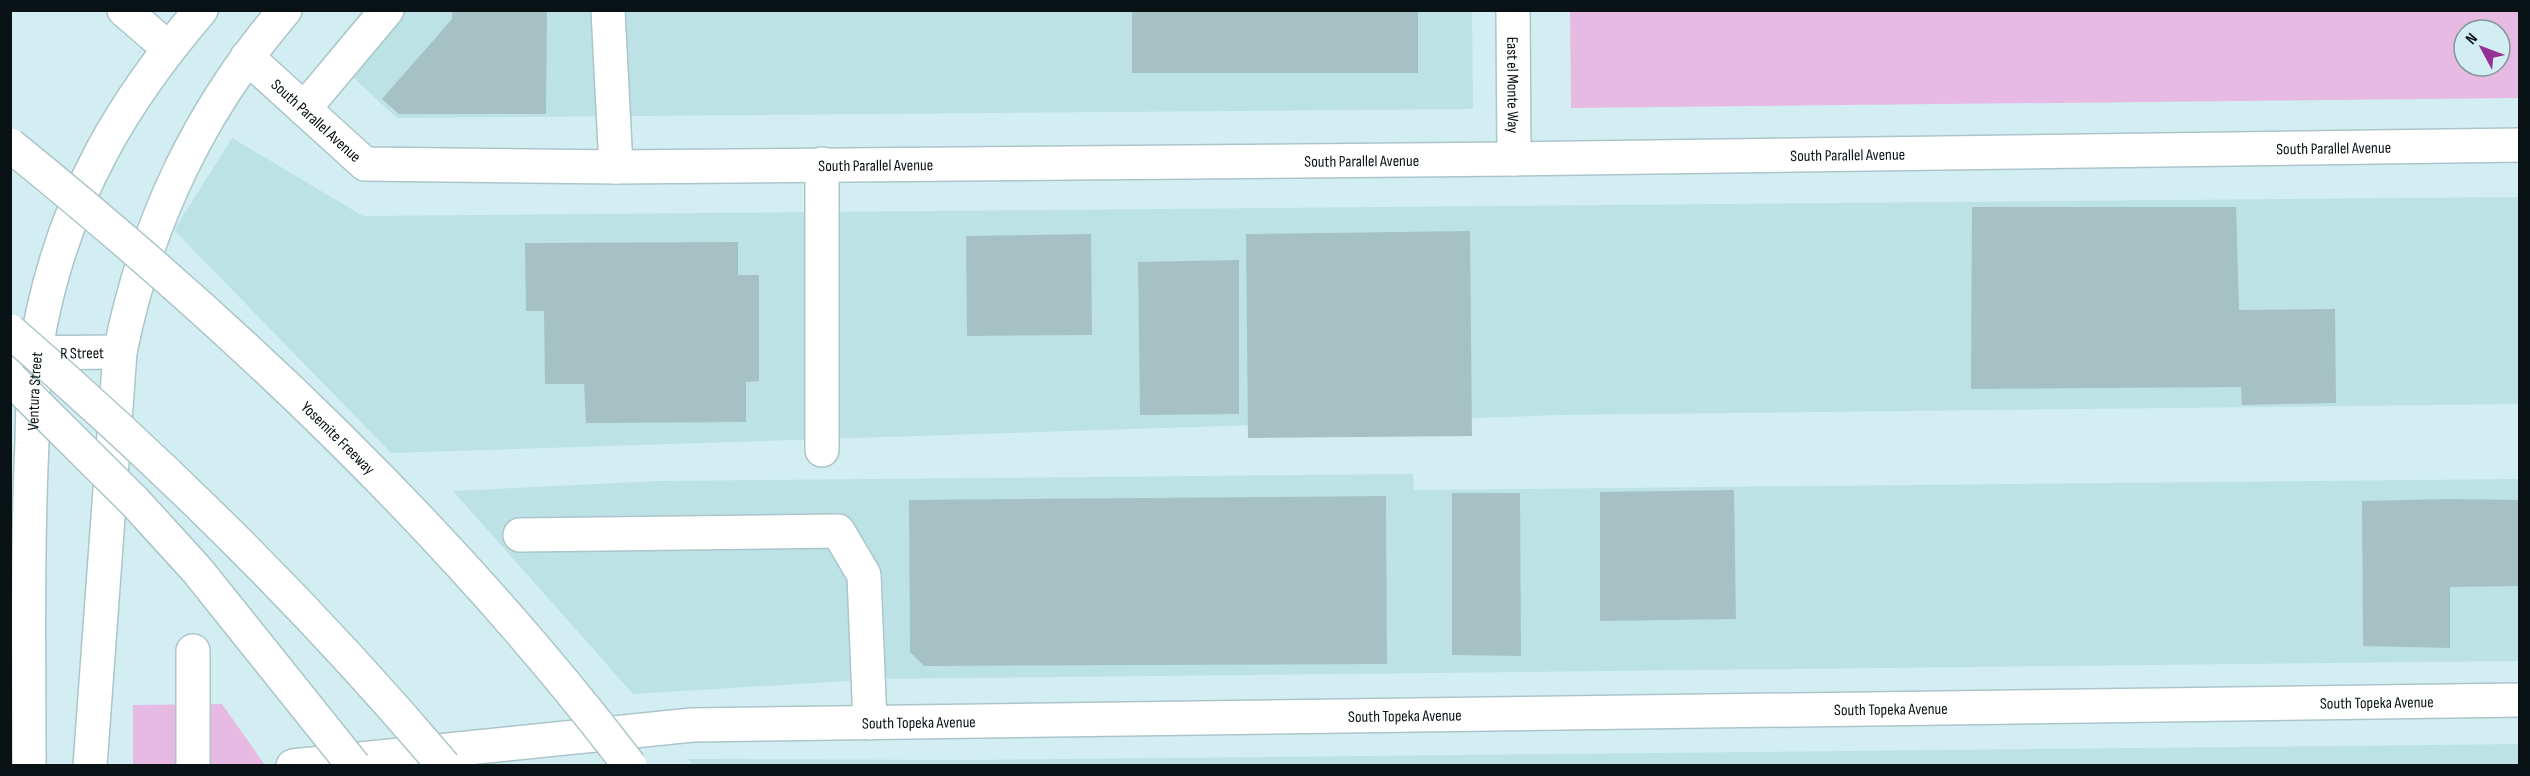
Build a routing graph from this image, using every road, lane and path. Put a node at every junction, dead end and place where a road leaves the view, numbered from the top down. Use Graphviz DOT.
graph roads {
  1 [pos="124,10"];
  2 [pos="201,10"];
  3 [pos="285,10"];
  4 [pos="387,10"];
  5 [pos="608,10"];
  6 [pos="1513,10"];
  7 [pos="168,48"];
  8 [pos="247,57"];
  9 [pos="304,109"];
  10 [pos="10,145"];
  11 [pos="2520,145"];
  12 [pos="1514,159"];
  13 [pos="822,164"];
  14 [pos="616,167"];
  15 [pos="10,331"];
  16 [pos="24,352"];
  17 [pos="120,352"];
  18 [pos="10,378"];
  19 [pos="822,450"];
  20 [pos="520,535"];
  21 [pos="193,651"];
  22 [pos="2520,700"];
  23 [pos="870,723"];
  24 [pos="29,765"];
  25 [pos="90,765"];
  26 [pos="193,765"];
  27 [pos="293,765"];
  28 [pos="354,765"];
  29 [pos="444,765"];
  30 [pos="630,765"];
  1 -- 7 [label="main road"];
  2 -- 7 [label="main road, Ventura Street"];
  3 -- 8 [label="main road"];
  4 -- 9 [label="main road"];
  5 -- 14 [label="main road"];
  6 -- 12 [label="main road, East el Monte Way"];
  7 -- 16 [label="main road, Ventura Street"];
  8 -- 9 [label="main road, South Parallel Avenue"];
  8 -- 17 [label="main road"];
  9 -- 14 [label="main road, South Parallel Avenue"];
  10 -- 30 [label="main road, Yosemite Freeway, bridge"];
  11 -- 12 [label="main road, South Parallel Avenue"];
  12 -- 13 [label="main road, South Parallel Avenue"];
  13 -- 14 [label="main road, South Parallel Avenue"];
  13 -- 19 [label="main road"];
  15 -- 29 [label="main road, bridge"];
  16 -- 17 [label="main road, R Street"];
  16 -- 24 [label="main road, Ventura Street"];
  17 -- 25 [label="main road"];
  18 -- 28 [label="main road, bridge"];
  20 -- 23 [label="main road"];
  21 -- 26 [label="main road"];
  22 -- 23 [label="main road, South Topeka Avenue"];
  23 -- 27 [label="main road, South Topeka Avenue"];
}
